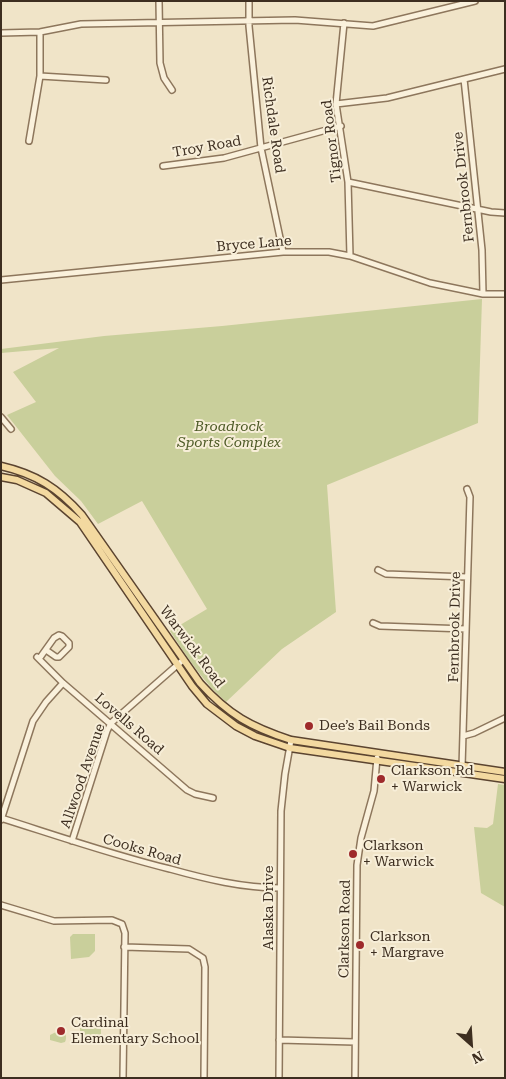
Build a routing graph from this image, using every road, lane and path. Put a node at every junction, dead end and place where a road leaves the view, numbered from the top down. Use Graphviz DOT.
graph roads {
  1 [pos="158,1"];
  2 [pos="249,1"];
  3 [pos="476,1"];
  4 [pos="250,21"];
  5 [pos="344,23"];
  6 [pos="159,24"];
  7 [pos="40,32"];
  8 [pos="1,33"];
  9 [pos="505,69"];
  10 [pos="40,76"];
  11 [pos="464,79"];
  12 [pos="106,80"];
  13 [pos="172,90"];
  14 [pos="336,104"];
  15 [pos="341,126"];
  16 [pos="29,142"];
  17 [pos="261,148"];
  18 [pos="163,166"];
  19 [pos="348,182"];
  20 [pos="478,208"];
  21 [pos="505,213"];
  22 [pos="284,252"];
  23 [pos="350,256"];
  24 [pos="1,280"];
  25 [pos="483,294"];
  26 [pos="505,294"];
  27 [pos="1,417"];
  28 [pos="11,429"];
  29 [pos="1,466"];
  30 [pos="1,477"];
  31 [pos="467,488"];
  32 [pos="378,570"];
  33 [pos="467,577"];
  34 [pos="373,622"];
  35 [pos="466,629"];
  36 [pos="46,650"];
  37 [pos="183,660"];
  38 [pos="177,665"];
  39 [pos="63,683"];
  40 [pos="505,718"];
  41 [pos="111,723"];
  42 [pos="463,736"];
  43 [pos="291,740"];
  44 [pos="290,748"];
  45 [pos="377,757"];
  46 [pos="462,770"];
  47 [pos="505,772"];
  48 [pos="505,779"];
  49 [pos="213,798"];
  50 [pos="2,819"];
  51 [pos="72,841"];
  52 [pos="280,888"];
  53 [pos="1,905"];
  54 [pos="124,947"];
  55 [pos="279,1040"];
  56 [pos="355,1042"];
  57 [pos="123,1078"];
  58 [pos="204,1078"];
  59 [pos="279,1078"];
  60 [pos="355,1078"];
  1 -- 6 [label="street"];
  2 -- 4 [label="street, Richdale Road"];
  3 -- 5 [label="street"];
  4 -- 5 [label="street"];
  4 -- 6 [label="street"];
  4 -- 17 [label="street, Richdale Road"];
  5 -- 14 [label="street, Tignor Road"];
  6 -- 7 [label="street"];
  6 -- 13 [label="street"];
  7 -- 8 [label="street"];
  7 -- 10 [label="street"];
  9 -- 11 [label="street"];
  10 -- 12 [label="street"];
  10 -- 16 [label="street"];
  11 -- 14 [label="street"];
  11 -- 20 [label="street, Fernbrook Drive"];
  14 -- 15 [label="street, Tignor Road"];
  15 -- 17 [label="street, Troy Road"];
  15 -- 19 [label="street, Tignor Road"];
  17 -- 18 [label="street, Troy Road"];
  17 -- 22 [label="street, Richdale Road"];
  19 -- 20 [label="street"];
  19 -- 23 [label="street, Tignor Road"];
  20 -- 21 [label="street"];
  20 -- 25 [label="street, Fernbrook Drive"];
  22 -- 23 [label="street, Bryce Lane"];
  22 -- 24 [label="street, Bryce Lane"];
  23 -- 25 [label="street, Bryce Lane"];
  25 -- 26 [label="street, Bryce Lane"];
  27 -- 28 [label="street"];
  29 -- 37 [label="main road, Warwick Road"];
  30 -- 38 [label="main road, Warwick Road"];
  31 -- 33 [label="street, Fernbrook Drive"];
  32 -- 33 [label="street"];
  33 -- 35 [label="street, Fernbrook Drive"];
  34 -- 35 [label="street"];
  35 -- 42 [label="street, Fernbrook Drive"];
  36 -- 36 [label="street"];
  36 -- 39 [label="street, Lovells Road"];
  37 -- 38 [label="street, Allwood Avenue"];
  37 -- 43 [label="main road, Warwick Road"];
  38 -- 41 [label="street, Allwood Avenue"];
  38 -- 44 [label="main road, Warwick Road"];
  39 -- 41 [label="street, Lovells Road"];
  39 -- 50 [label="street"];
  40 -- 42 [label="street"];
  41 -- 49 [label="street, Lovells Road"];
  41 -- 51 [label="street, Allwood Avenue"];
  42 -- 46 [label="street, Fernbrook Drive"];
  43 -- 44 [label="street, Alaska Drive"];
  43 -- 45 [label="main road, Warwick Road"];
  44 -- 45 [label="main road, Warwick Road"];
  44 -- 52 [label="street, Alaska Drive"];
  45 -- 46 [label="main road, Warwick Road"];
  45 -- 56 [label="street, Clarkson Road"];
  46 -- 47 [label="main road, Warwick Road"];
  46 -- 48 [label="main road, Warwick Road"];
  50 -- 51 [label="street, Cooks Road"];
  51 -- 52 [label="street, Cooks Road"];
  52 -- 55 [label="street, Alaska Drive"];
  53 -- 54 [label="street"];
  54 -- 57 [label="street"];
  54 -- 58 [label="street"];
  55 -- 56 [label="street"];
  55 -- 59 [label="street, Alaska Drive"];
  56 -- 60 [label="street, Clarkson Road"];
}
